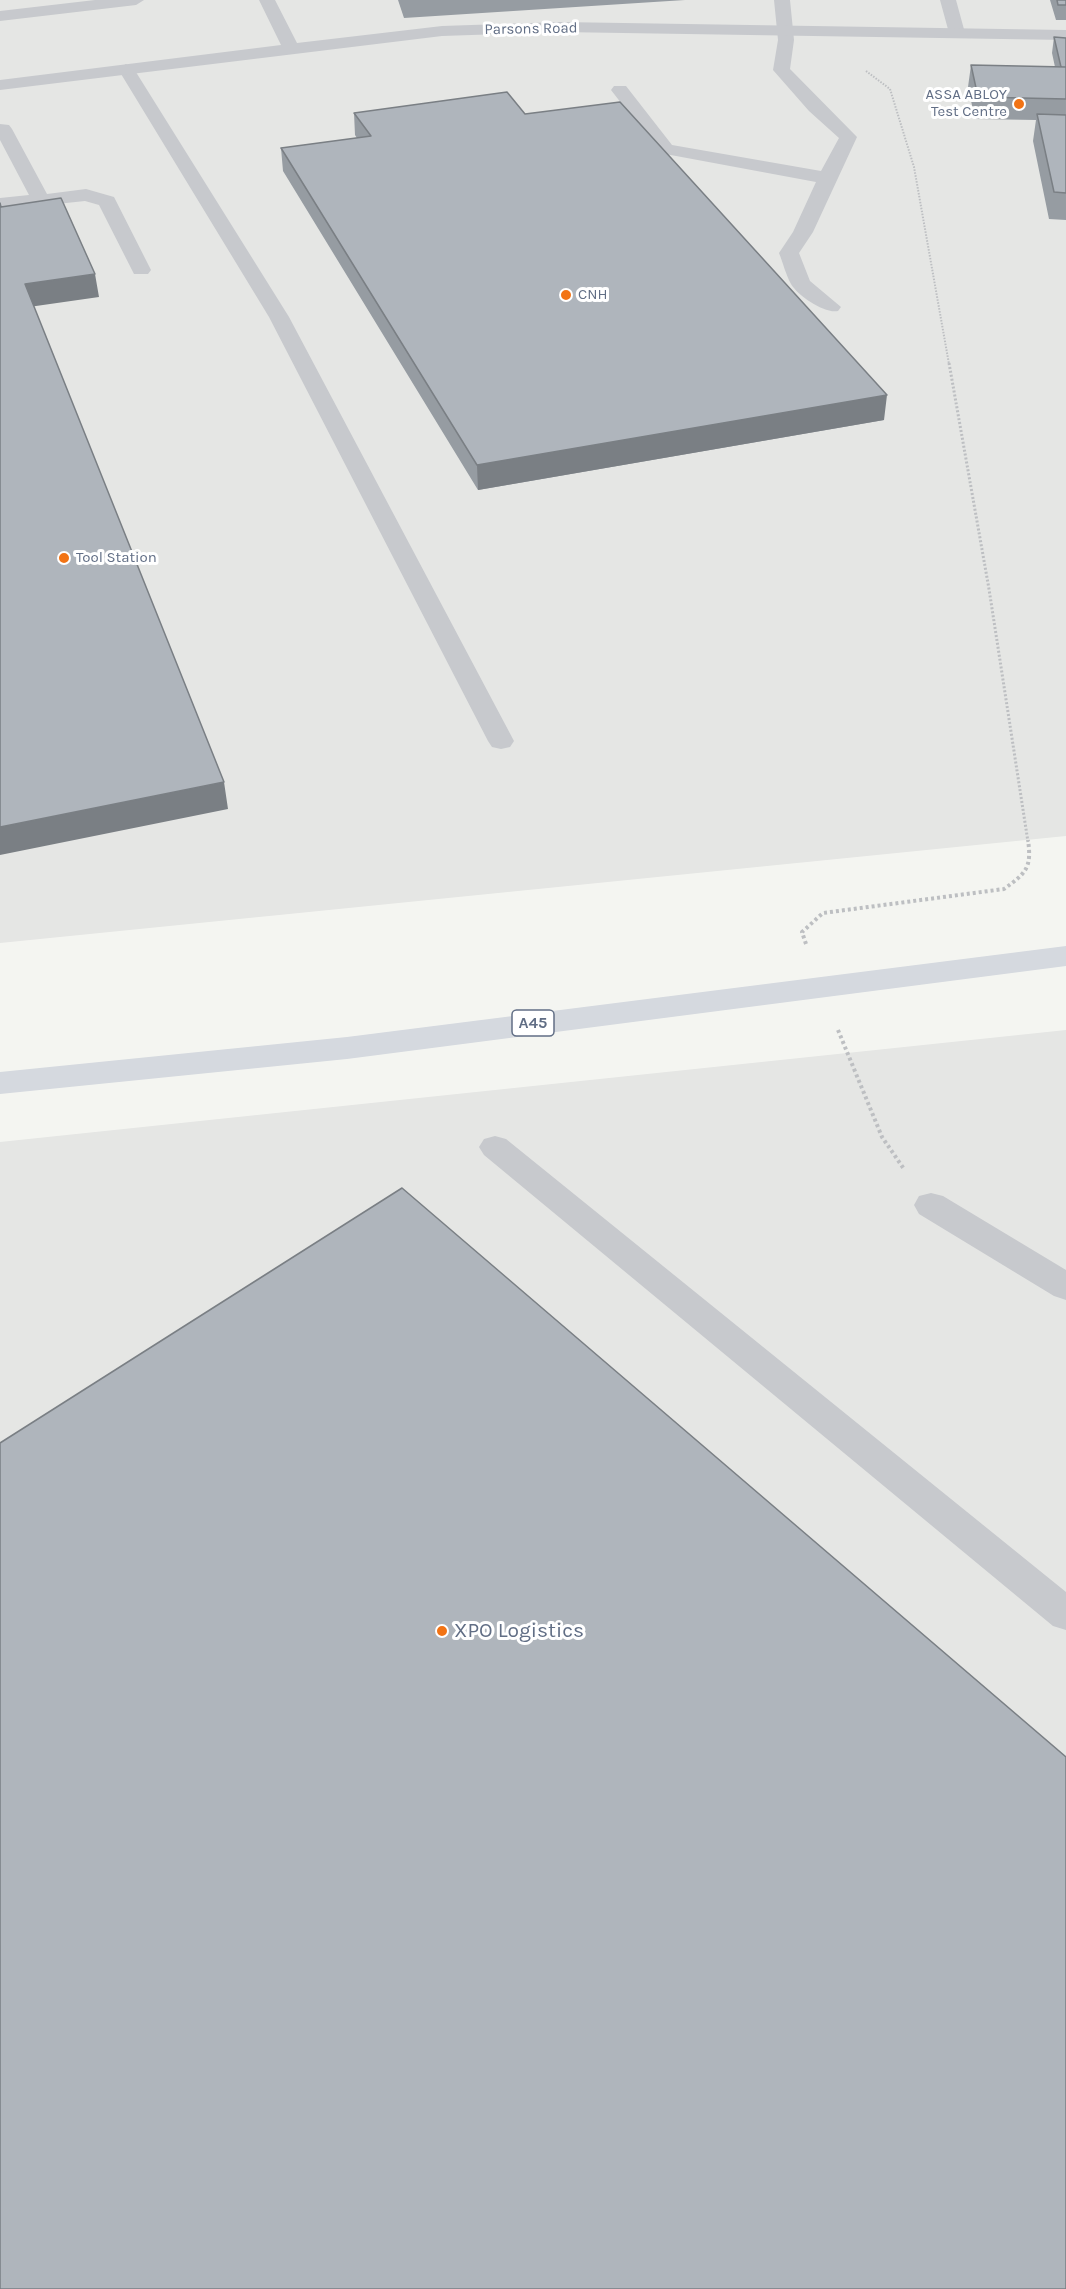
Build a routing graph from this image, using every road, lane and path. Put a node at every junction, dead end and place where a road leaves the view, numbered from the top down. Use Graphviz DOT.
graph roads {
  1 [pos="136,0"];
  2 [pos="267,0"];
  3 [pos="782,0"];
  4 [pos="948,0"];
  5 [pos="0,16"];
  6 [pos="785,30"];
  7 [pos="852,31"];
  8 [pos="957,33"];
  9 [pos="1066,35"];
  10 [pos="291,48"];
  11 [pos="126,69"];
  12 [pos="0,85"];
  13 [pos="620,90"];
  14 [pos="0,129"];
  15 [pos="827,178"];
  16 [pos="40,198"];
  17 [pos="0,204"];
  18 [pos="141,270"];
  19 [pos="831,308"];
  20 [pos="501,741"];
  21 [pos="1066,956"];
  22 [pos="820,986"];
  23 [pos="0,1083"];
  24 [pos="495,1147"];
  25 [pos="931,1205"];
  26 [pos="1066,1287"];
  27 [pos="1066,1614"];
  1 -- 5 [label="lane"];
  2 -- 10 [label="street"];
  3 -- 6 [label="lane"];
  4 -- 8 [label="lane"];
  6 -- 7 [label="street, Parsons Road"];
  6 -- 10 [label="street, Parsons Road"];
  6 -- 15 [label="lane"];
  7 -- 8 [label="street, Parsons Road"];
  7 -- 22 [label="path"];
  8 -- 9 [label="street, Parsons Road"];
  10 -- 11 [label="street, Parsons Road"];
  11 -- 12 [label="street, Parsons Road"];
  11 -- 20 [label="lane"];
  13 -- 15 [label="lane"];
  14 -- 16 [label="lane"];
  15 -- 19 [label="lane"];
  16 -- 17 [label="lane"];
  16 -- 18 [label="lane"];
  21 -- 22 [label="highway, A45"];
  22 -- 23 [label="highway, A45"];
  22 -- 25 [label="path"];
  24 -- 27 [label="lane"];
  25 -- 26 [label="street"];
}
